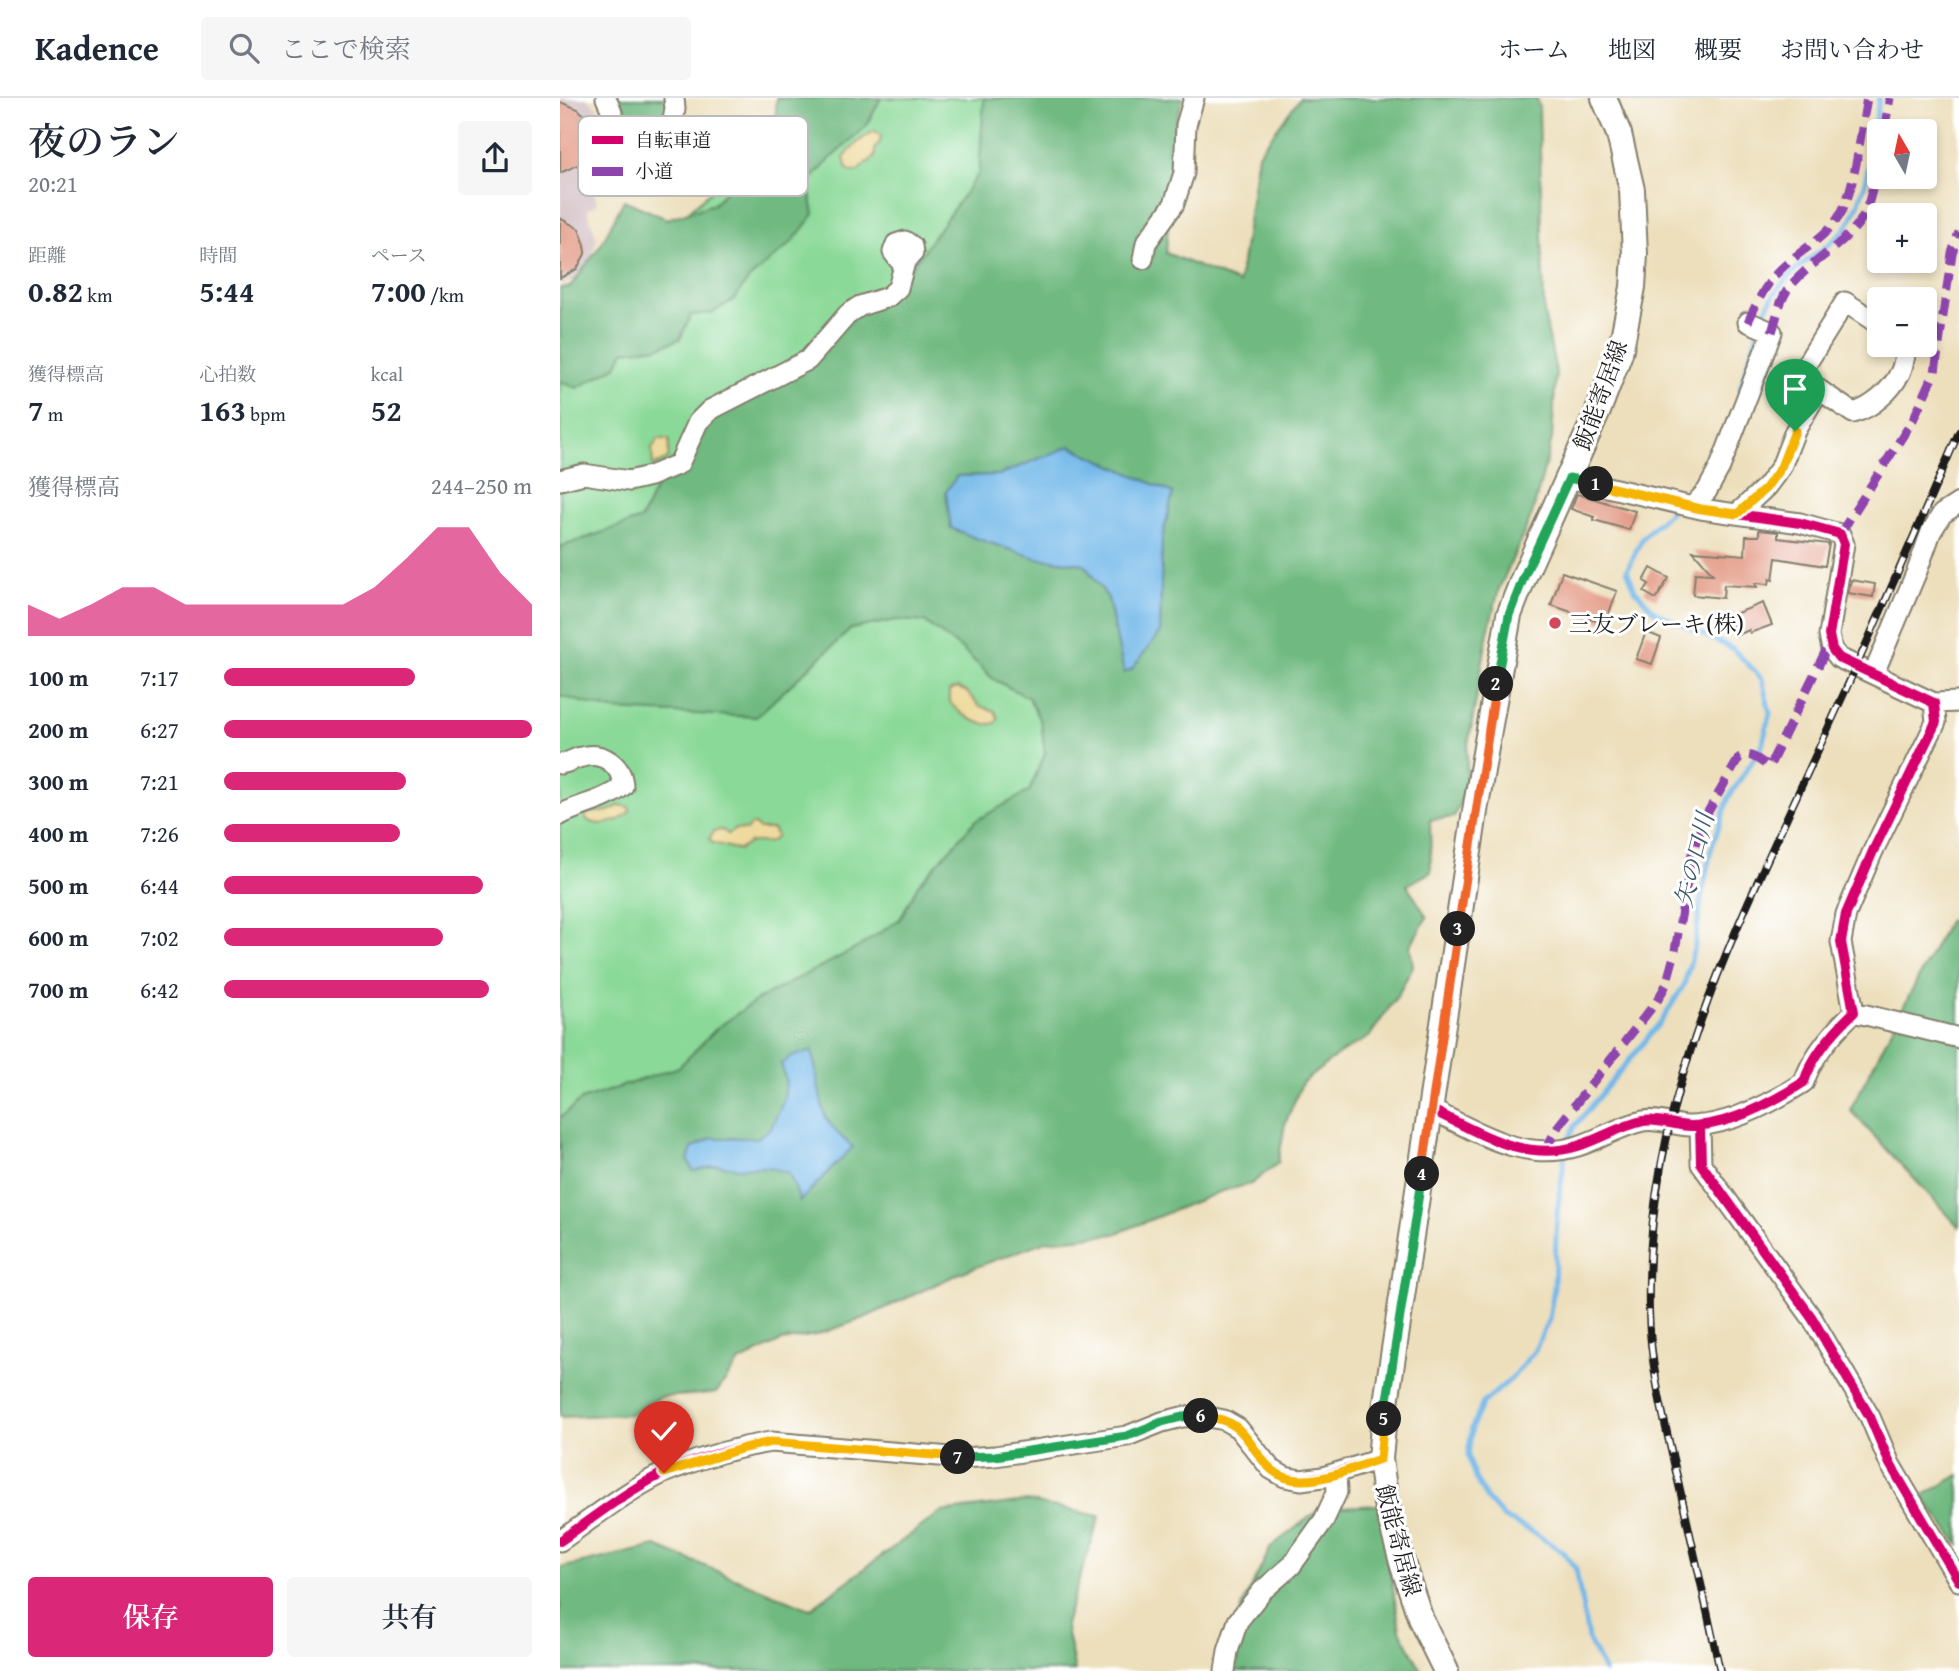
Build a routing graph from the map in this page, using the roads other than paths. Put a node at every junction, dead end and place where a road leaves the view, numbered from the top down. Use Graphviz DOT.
graph roads {
  1 [pos="606,98"];
  2 [pos="674,98"];
  3 [pos="1194,98"];
  4 [pos="1604,98"];
  5 [pos="614,116"];
  6 [pos="674,116"];
  7 [pos="1143,259"];
  8 [pos="905,262"];
  9 [pos="1867,316"];
  10 [pos="1756,326"];
  11 [pos="1905,357"];
  12 [pos="1819,390"];
  13 [pos="1569,478"];
  14 [pos="560,481"];
  15 [pos="1959,503"];
  16 [pos="1691,507"];
  17 [pos="1737,514"];
  18 [pos="1874,673"];
  19 [pos="1959,702"];
  20 [pos="1934,703"];
  21 [pos="560,764"];
  22 [pos="560,815"];
  23 [pos="1854,1012"];
  24 [pos="1959,1038"];
  25 [pos="1432,1110"];
  26 [pos="1700,1125"];
  27 [pos="1380,1459"];
  28 [pos="1336,1474"];
  29 [pos="560,1541"];
  30 [pos="1959,1581"];
  31 [pos="1225,1671"];
  32 [pos="1446,1671"];
  1 -- 5 [label="street"];
  2 -- 6 [label="street"];
  3 -- 7 [label="street"];
  4 -- 13 [label="main road, 飯能寄居線"];
  8 -- 14 [label="street"];
  9 -- 12 [label="street"];
  10 -- 16 [label="street"];
  11 -- 12 [label="street"];
  12 -- 17 [label="street"];
  13 -- 16 [label="street"];
  13 -- 25 [label="main road, 飯能寄居線"];
  15 -- 18 [label="street"];
  16 -- 17 [label="street"];
  17 -- 18 [label="street"];
  18 -- 20 [label="street"];
  19 -- 20 [label="street"];
  20 -- 23 [label="street"];
  21 -- 22 [label="street"];
  23 -- 24 [label="street"];
  23 -- 26 [label="street"];
  25 -- 26 [label="street"];
  25 -- 27 [label="main road, 飯能寄居線"];
  26 -- 30 [label="street"];
  27 -- 28 [label="street"];
  27 -- 32 [label="main road, 飯能寄居線"];
  28 -- 29 [label="street"];
  28 -- 31 [label="street"];
}
